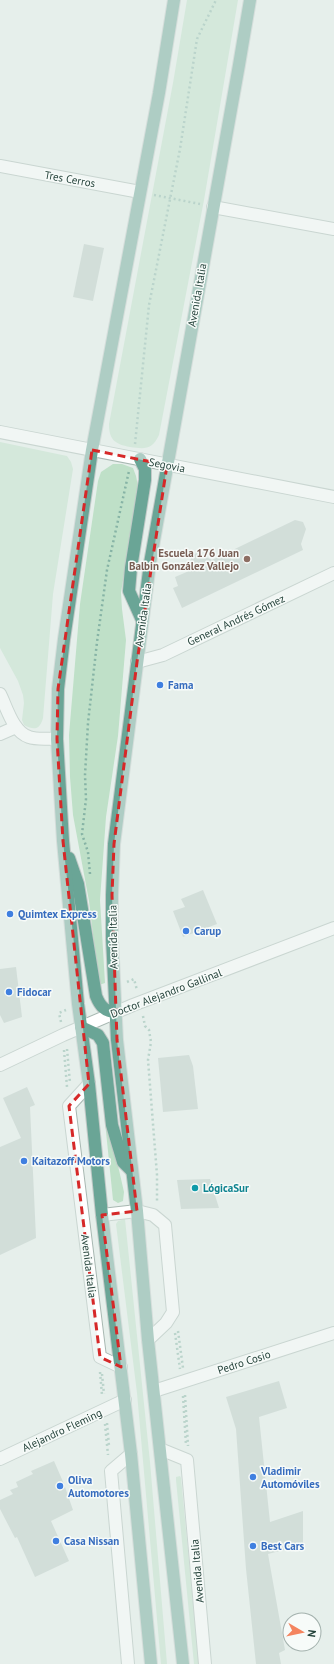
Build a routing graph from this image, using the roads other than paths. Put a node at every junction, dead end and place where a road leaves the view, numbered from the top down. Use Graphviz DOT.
graph roads {
  1 [pos="174,0"];
  2 [pos="250,0"];
  3 [pos="0,166"];
  4 [pos="140,192"];
  5 [pos="213,207"];
  6 [pos="334,229"];
  7 [pos="0,432"];
  8 [pos="92,450"];
  9 [pos="140,459"];
  10 [pos="167,464"];
  11 [pos="334,497"];
  12 [pos="334,573"];
  13 [pos="142,622"];
  14 [pos="137,662"];
  15 [pos="0,694"];
  16 [pos="16,727"];
  17 [pos="0,734"];
  18 [pos="57,739"];
  19 [pos="63,841"];
  20 [pos="334,928"];
  21 [pos="116,1012"];
  22 [pos="81,1027"];
  23 [pos="0,1065"];
  24 [pos="89,1084"];
  25 [pos="132,1172"];
  26 [pos="137,1211"];
  27 [pos="102,1215"];
  28 [pos="334,1333"];
  29 [pos="148,1340"];
  30 [pos="121,1367"];
  31 [pos="154,1391"];
  32 [pos="125,1400"];
  33 [pos="160,1449"];
  34 [pos="131,1454"];
  35 [pos="0,1459"];
  36 [pos="128,1664"];
  37 [pos="151,1664"];
  38 [pos="183,1664"];
  39 [pos="205,1664"];
  1 -- 4 [label="main road, Avenida Italia"];
  2 -- 5 [label="main road, Avenida Italia"];
  3 -- 4 [label="street, Tres Cerros"];
  4 -- 8 [label="main road, Avenida Italia"];
  5 -- 6 [label="street"];
  5 -- 10 [label="main road, Avenida Italia"];
  7 -- 8 [label="street, Segovia"];
  8 -- 9 [label="street, Segovia"];
  8 -- 18 [label="main road, Avenida Italia"];
  9 -- 10 [label="street, Segovia"];
  9 -- 13 [label="main road"];
  10 -- 11 [label="street, Segovia"];
  10 -- 13 [label="main road, Avenida Italia"];
  12 -- 14 [label="street, General Andrés Gómez"];
  13 -- 14 [label="main road, Avenida Italia"];
  14 -- 21 [label="main road, Avenida Italia"];
  15 -- 16 [label="street"];
  16 -- 17 [label="street"];
  16 -- 18 [label="street"];
  18 -- 19 [label="main road, Avenida Italia"];
  19 -- 21 [label="main road"];
  19 -- 22 [label="main road, Avenida Italia"];
  20 -- 21 [label="street, Doctor Alejandro Gallinal"];
  21 -- 22 [label="street, Doctor Alejandro Gallinal"];
  21 -- 25 [label="main road, Avenida Italia"];
  22 -- 23 [label="street, Doctor Alejandro Gallinal"];
  22 -- 24 [label="main road, Avenida Italia"];
  22 -- 25 [label="main road"];
  24 -- 27 [label="main road, Avenida Italia"];
  24 -- 30 [label="street, Avenida Italia"];
  25 -- 26 [label="main road, Avenida Italia"];
  26 -- 27 [label="street"];
  26 -- 29 [label="main road, Avenida Italia"];
  26 -- 29 [label="street"];
  27 -- 30 [label="main road, Avenida Italia"];
  28 -- 31 [label="street, Pedro Cosio"];
  29 -- 31 [label="main road, Avenida Italia"];
  30 -- 32 [label="main road, Avenida Italia"];
  31 -- 33 [label="main road, Avenida Italia"];
  32 -- 34 [label="main road, Avenida Italia"];
  32 -- 35 [label="street, Alejandro Fleming"];
  33 -- 38 [label="main road, Avenida Italia"];
  33 -- 39 [label="street, Avenida Italia"];
  34 -- 36 [label="street"];
  34 -- 37 [label="main road, Avenida Italia"];
}
